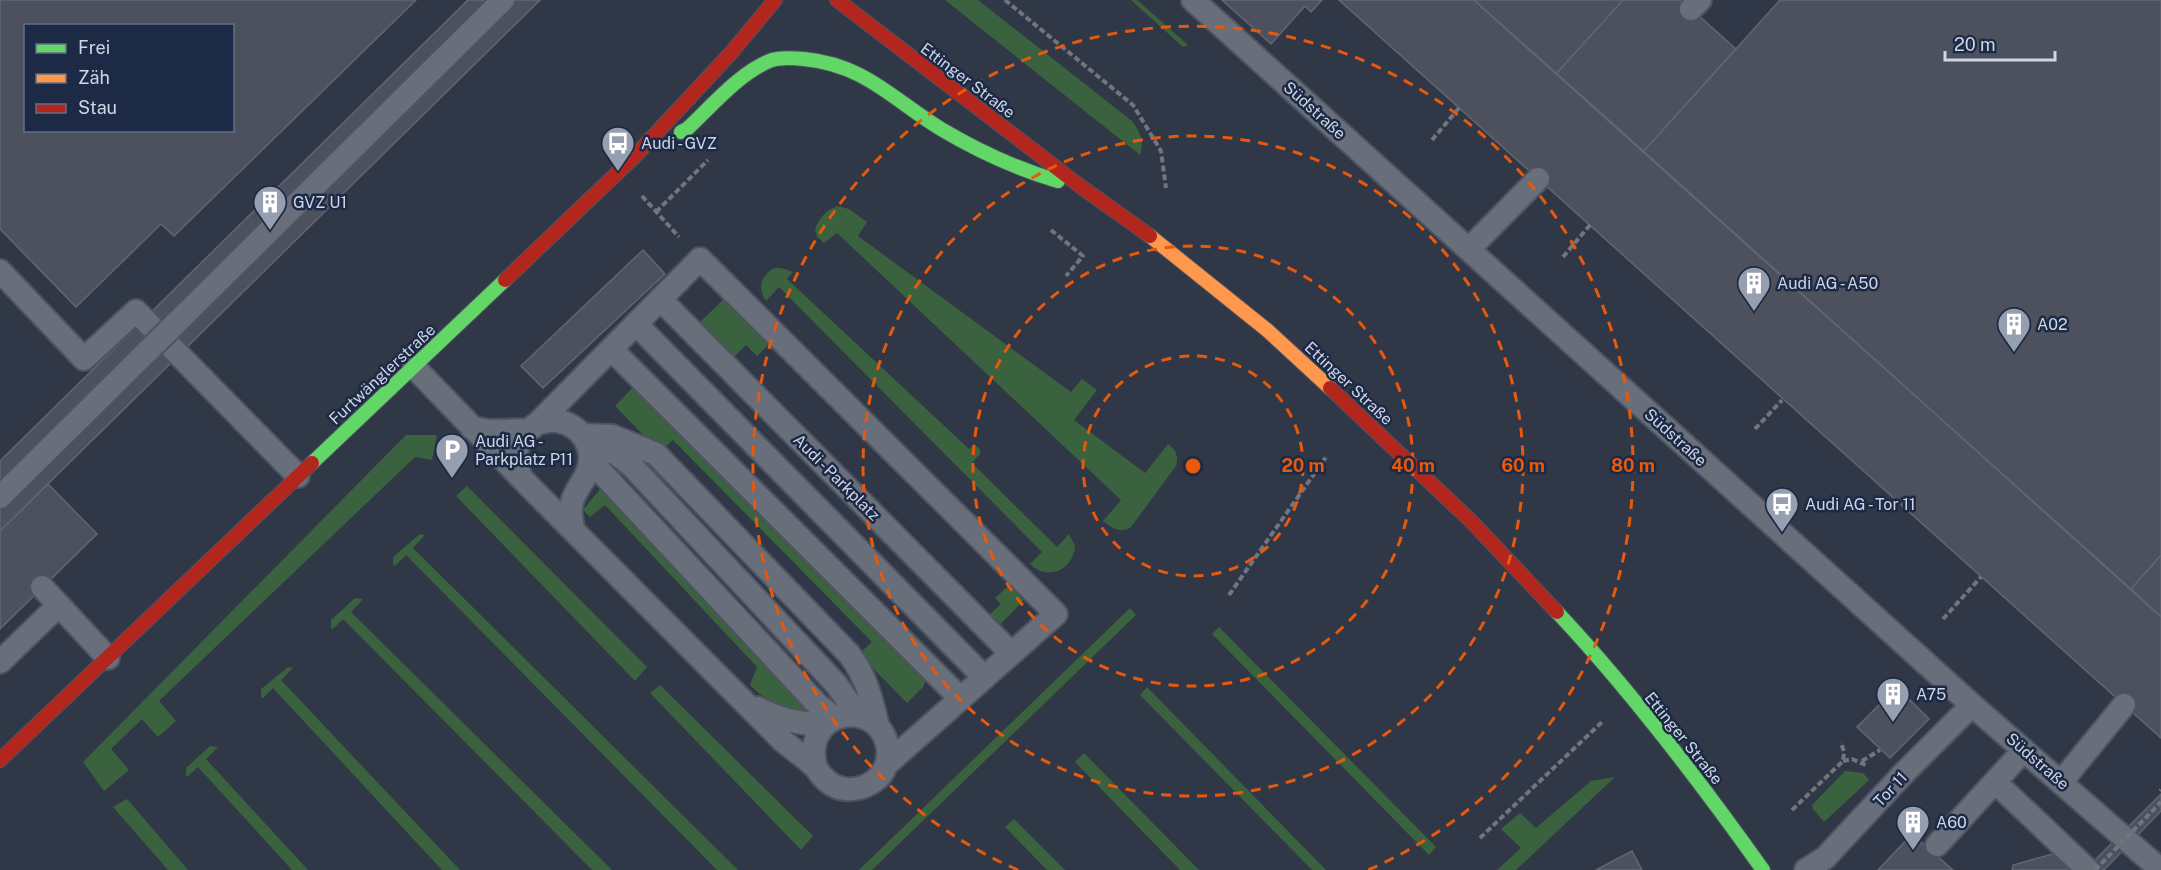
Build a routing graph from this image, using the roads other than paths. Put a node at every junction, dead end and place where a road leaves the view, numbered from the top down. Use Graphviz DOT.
graph roads {
  1 [pos="503,0"];
  2 [pos="775,0"];
  3 [pos="837,0"];
  4 [pos="1194,0"];
  5 [pos="635,156"];
  6 [pos="1538,179"];
  7 [pos="1080,186"];
  8 [pos="1469,249"];
  9 [pos="0,271"];
  10 [pos="660,299"];
  11 [pos="636,324"];
  12 [pos="611,349"];
  13 [pos="414,367"];
  14 [pos="578,382"];
  15 [pos="533,426"];
  16 [pos="472,428"];
  17 [pos="583,442"];
  18 [pos="298,476"];
  19 [pos="526,483"];
  20 [pos="579,485"];
  21 [pos="1,500"];
  22 [pos="573,529"];
  23 [pos="42,587"];
  24 [pos="59,605"];
  25 [pos="1011,653"];
  26 [pos="108,658"];
  27 [pos="0,662"];
  28 [pos="984,677"];
  29 [pos="960,698"];
  30 [pos="744,702"];
  31 [pos="1972,705"];
  32 [pos="2124,705"];
  33 [pos="858,715"];
  34 [pos="830,721"];
  35 [pos="932,723"];
  36 [pos="878,727"];
  37 [pos="2024,750"];
  38 [pos="0,760"];
  39 [pos="887,764"];
  40 [pos="816,768"];
  41 [pos="2062,781"];
  42 [pos="1995,782"];
  43 [pos="1937,845"];
  44 [pos="1763,870"];
  45 [pos="1806,870"];
  46 [pos="2088,870"];
  47 [pos="2161,870"];
  1 -- 21 [label="lane, bridge"];
  2 -- 5 [label="main road, Furtwänglerstraße"];
  3 -- 7 [label="main road, Ettinger Straße"];
  4 -- 8 [label="lane, Südstraße"];
  5 -- 7 [label="main road"];
  5 -- 13 [label="main road, Furtwänglerstraße"];
  6 -- 8 [label="lane"];
  7 -- 44 [label="main road, Ettinger Straße"];
  8 -- 31 [label="lane, Südstraße"];
  9 -- 18 [label="lane"];
  10 -- 11 [label="lane"];
  10 -- 25 [label="lane, Audi - Parkplatz"];
  10 -- 25 [label="lane"];
  11 -- 12 [label="lane"];
  11 -- 28 [label="lane"];
  12 -- 14 [label="lane"];
  12 -- 29 [label="lane"];
  13 -- 16 [label="lane"];
  13 -- 18 [label="main road, Furtwänglerstraße"];
  14 -- 15 [label="lane"];
  14 -- 17 [label="lane"];
  15 -- 16 [label="lane"];
  15 -- 17 [label="lane"];
  15 -- 19 [label="lane"];
  16 -- 19 [label="lane"];
  17 -- 20 [label="lane"];
  17 -- 33 [label="lane"];
  17 -- 34 [label="lane"];
  17 -- 36 [label="lane"];
  18 -- 26 [label="main road, Furtwänglerstraße"];
  19 -- 20 [label="lane"];
  19 -- 22 [label="lane"];
  20 -- 22 [label="lane"];
  22 -- 30 [label="lane"];
  23 -- 24 [label="lane"];
  24 -- 26 [label="lane"];
  24 -- 27 [label="lane"];
  25 -- 28 [label="lane"];
  26 -- 38 [label="main road, Furtwänglerstraße"];
  28 -- 29 [label="lane"];
  29 -- 35 [label="lane"];
  30 -- 34 [label="lane"];
  30 -- 40 [label="lane"];
  31 -- 37 [label="lane, Südstraße"];
  31 -- 45 [label="lane, Tor 11"];
  32 -- 41 [label="lane"];
  33 -- 34 [label="lane"];
  33 -- 36 [label="lane"];
  34 -- 40 [label="lane"];
  35 -- 36 [label="lane"];
  35 -- 39 [label="lane"];
  36 -- 39 [label="lane"];
  37 -- 41 [label="lane, Südstraße"];
  37 -- 42 [label="lane"];
  39 -- 40 [label="lane"];
  41 -- 47 [label="lane, Südstraße"];
  42 -- 43 [label="lane"];
  42 -- 46 [label="lane"];
}
